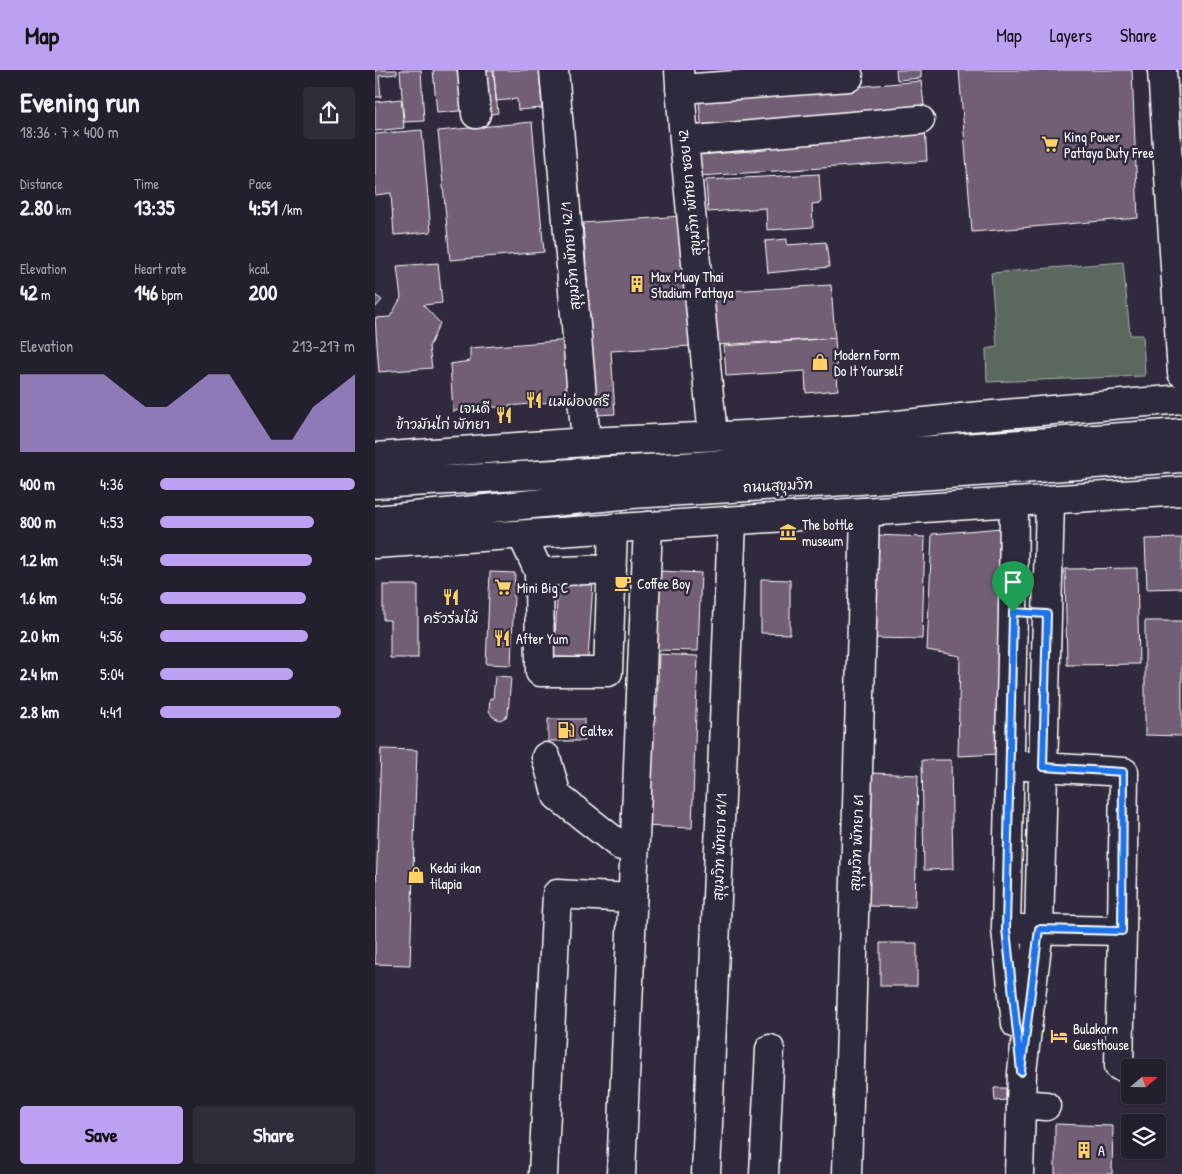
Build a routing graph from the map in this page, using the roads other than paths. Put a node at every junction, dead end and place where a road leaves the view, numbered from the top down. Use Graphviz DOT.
graph roads {
  1 [pos="472,70"];
  2 [pos="554,70"];
  3 [pos="1162,70"];
  4 [pos="849,77"];
  5 [pos="680,80"];
  6 [pos="476,114"];
  7 [pos="920,120"];
  8 [pos="683,141"];
  9 [pos="1182,373"];
  10 [pos="1182,399"];
  11 [pos="1182,433"];
  12 [pos="713,436"];
  13 [pos="586,442"];
  14 [pos="375,457"];
  15 [pos="1182,458"];
  16 [pos="375,484"];
  17 [pos="1182,491"];
  18 [pos="1050,500"];
  19 [pos="1014,502"];
  20 [pos="865,512"];
  21 [pos="375,520"];
  22 [pos="732,521"];
  23 [pos="648,526"];
  24 [pos="613,528"];
  25 [pos="522,535"];
  26 [pos="375,544"];
  27 [pos="612,569"];
  28 [pos="539,572"];
  29 [pos="1013,612"];
  30 [pos="1047,614"];
  31 [pos="546,757"];
  32 [pos="1011,766"];
  33 [pos="1043,767"];
  34 [pos="634,848"];
  35 [pos="632,898"];
  36 [pos="1006,929"];
  37 [pos="1039,929"];
  38 [pos="1122,931"];
  39 [pos="770,1049"];
  40 [pos="1119,1066"];
  41 [pos="1021,1072"];
  42 [pos="543,1174"];
  43 [pos="621,1174"];
  44 [pos="706,1174"];
  45 [pos="765,1174"];
  46 [pos="847,1174"];
  47 [pos="1019,1174"];
  1 -- 6 [label="main road"];
  2 -- 13 [label="main road, สุขุมวิท พัทยา 42/1"];
  3 -- 9 [label="main road"];
  4 -- 5 [label="main road"];
  5 -- 8 [label="main road, สุขุมวิท พัทยา ซอย 42"];
  7 -- 8 [label="main road"];
  8 -- 12 [label="main road, สุขุมวิท พัทยา ซอย 42"];
  10 -- 12 [label="main road"];
  11 -- 16 [label="main road, ถนนสุขุมวิท"];
  12 -- 13 [label="main road"];
  13 -- 14 [label="main road"];
  15 -- 21 [label="main road, ถนนสุขุมวิท"];
  17 -- 18 [label="main road"];
  18 -- 19 [label="main road"];
  18 -- 30 [label="main road"];
  19 -- 20 [label="main road"];
  19 -- 29 [label="main road"];
  20 -- 22 [label="main road"];
  20 -- 46 [label="main road, สุขุมวิท พัทยา 61"];
  22 -- 23 [label="main road"];
  22 -- 44 [label="main road, สุขุมวิท พัทยา 61/1"];
  23 -- 24 [label="main road"];
  23 -- 34 [label="main road"];
  24 -- 25 [label="main road"];
  24 -- 27 [label="main road"];
  25 -- 26 [label="main road"];
  25 -- 28 [label="main road"];
  27 -- 28 [label="main road"];
  27 -- 28 [label="main road"];
  29 -- 30 [label="main road"];
  29 -- 32 [label="main road"];
  30 -- 33 [label="main road"];
  31 -- 34 [label="main road"];
  32 -- 33 [label="main road"];
  32 -- 36 [label="main road"];
  33 -- 37 [label="main road"];
  33 -- 38 [label="main road"];
  34 -- 35 [label="main road"];
  35 -- 42 [label="main road"];
  35 -- 43 [label="main road"];
  36 -- 37 [label="main road"];
  36 -- 41 [label="main road"];
  37 -- 38 [label="main road"];
  37 -- 41 [label="main road"];
  38 -- 40 [label="main road"];
  39 -- 45 [label="main road"];
  41 -- 47 [label="main road"];
}
